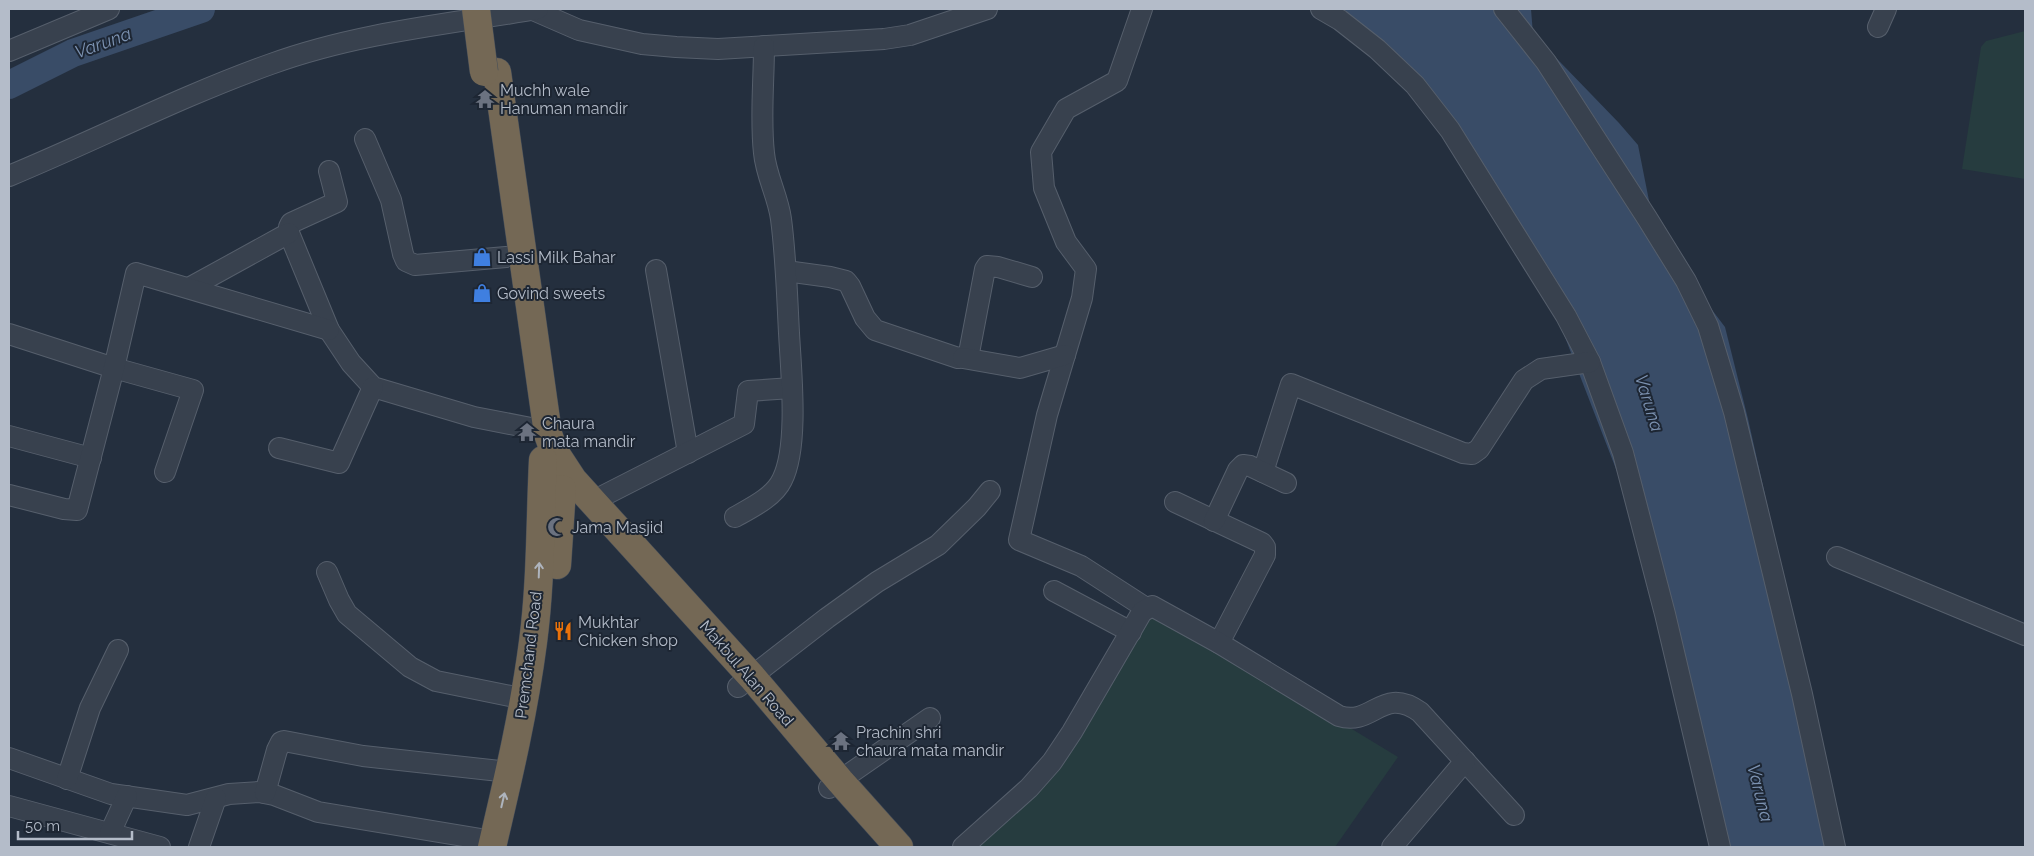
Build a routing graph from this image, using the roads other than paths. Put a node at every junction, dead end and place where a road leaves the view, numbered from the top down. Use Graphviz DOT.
graph roads {
  1 [pos="109,9"];
  2 [pos="476,9"];
  3 [pos="491,9"];
  4 [pos="535,9"];
  5 [pos="987,9"];
  6 [pos="1142,9"];
  7 [pos="1321,9"];
  8 [pos="1504,9"];
  9 [pos="764,46"];
  10 [pos="9,51"];
  11 [pos="490,72"];
  12 [pos="365,139"];
  13 [pos="329,171"];
  14 [pos="9,176"];
  15 [pos="289,232"];
  16 [pos="506,256"];
  17 [pos="656,270"];
  18 [pos="786,271"];
  19 [pos="1032,277"];
  20 [pos="189,288"];
  21 [pos="330,330"];
  22 [pos="9,334"];
  23 [pos="1065,355"];
  24 [pos="963,358"];
  25 [pos="1590,362"];
  26 [pos="114,368"];
  27 [pos="373,387"];
  28 [pos="792,388"];
  29 [pos="530,428"];
  30 [pos="9,436"];
  31 [pos="278,448"];
  32 [pos="688,454"];
  33 [pos="91,458"];
  34 [pos="543,460"];
  35 [pos="165,472"];
  36 [pos="1262,472"];
  37 [pos="1286,482"];
  38 [pos="562,489"];
  39 [pos="990,491"];
  40 [pos="9,495"];
  41 [pos="592,501"];
  42 [pos="1175,502"];
  43 [pos="735,517"];
  44 [pos="1214,521"];
  45 [pos="1837,556"];
  46 [pos="327,572"];
  47 [pos="1054,590"];
  48 [pos="1146,608"];
  49 [pos="1131,632"];
  50 [pos="2025,635"];
  51 [pos="1219,643"];
  52 [pos="118,650"];
  53 [pos="745,682"];
  54 [pos="525,700"];
  55 [pos="930,718"];
  56 [pos="9,758"];
  57 [pos="1465,761"];
  58 [pos="509,772"];
  59 [pos="67,779"];
  60 [pos="834,785"];
  61 [pos="265,793"];
  62 [pos="127,796"];
  63 [pos="216,798"];
  64 [pos="9,806"];
  65 [pos="1514,815"];
  66 [pos="110,833"];
  67 [pos="498,845"];
  68 [pos="160,847"];
  69 [pos="199,847"];
  70 [pos="878,847"];
  71 [pos="899,847"];
  72 [pos="963,847"];
  73 [pos="1392,847"];
  74 [pos="1720,847"];
  75 [pos="1835,847"];
  1 -- 10 [label="street"];
  2 -- 11 [label="highway, bridge"];
  3 -- 11 [label="highway, Makbul Alan Road"];
  4 -- 9 [label="street"];
  4 -- 14 [label="street"];
  5 -- 9 [label="street"];
  6 -- 23 [label="street"];
  7 -- 25 [label="street"];
  8 -- 75 [label="street"];
  9 -- 18 [label="street"];
  11 -- 16 [label="highway, Makbul Alan Road"];
  11 -- 41 [label="highway, Makbul Alan Road"];
  12 -- 16 [label="street"];
  13 -- 15 [label="street"];
  15 -- 20 [label="street"];
  15 -- 21 [label="street"];
  16 -- 29 [label="highway, Makbul Alan Road"];
  17 -- 32 [label="street"];
  18 -- 24 [label="street"];
  18 -- 28 [label="street"];
  19 -- 24 [label="street"];
  20 -- 21 [label="street"];
  20 -- 26 [label="street"];
  21 -- 27 [label="street"];
  22 -- 26 [label="street"];
  23 -- 24 [label="street"];
  23 -- 48 [label="street"];
  25 -- 36 [label="street"];
  25 -- 74 [label="street"];
  26 -- 33 [label="street"];
  26 -- 35 [label="street"];
  27 -- 29 [label="street"];
  27 -- 31 [label="street"];
  28 -- 32 [label="street"];
  28 -- 43 [label="street"];
  29 -- 34 [label="highway, Makbul Alan Road"];
  30 -- 33 [label="street"];
  32 -- 41 [label="street"];
  33 -- 40 [label="street"];
  34 -- 38 [label="highway, Makbul Alan Road"];
  54 -- 34 [label="highway, Premchand Road, one-way"];
  36 -- 37 [label="street"];
  36 -- 44 [label="street"];
  38 -- 53 [label="highway, Makbul Alan Road"];
  38 -- 67 [label="highway, Premchand Road"];
  39 -- 53 [label="street"];
  41 -- 53 [label="highway, Makbul Alan Road"];
  42 -- 44 [label="street"];
  44 -- 51 [label="street"];
  45 -- 50 [label="street"];
  46 -- 54 [label="street"];
  47 -- 49 [label="street"];
  48 -- 49 [label="street"];
  48 -- 51 [label="street"];
  49 -- 72 [label="street"];
  51 -- 57 [label="street"];
  52 -- 59 [label="street"];
  53 -- 60 [label="highway, Makbul Alan Road"];
  54 -- 58 [label="highway, Premchand Road"];
  55 -- 60 [label="street"];
  56 -- 59 [label="street"];
  57 -- 65 [label="street"];
  57 -- 73 [label="street"];
  58 -- 61 [label="street"];
  67 -- 58 [label="highway, Premchand Road, one-way"];
  59 -- 62 [label="street"];
  60 -- 70 [label="highway, Makbul Alan Road"];
  60 -- 71 [label="highway, Makbul Alan Road"];
  61 -- 63 [label="street"];
  61 -- 67 [label="street"];
  62 -- 63 [label="street"];
  62 -- 66 [label="street"];
  63 -- 69 [label="street"];
  64 -- 66 [label="street"];
  66 -- 68 [label="street"];
}
